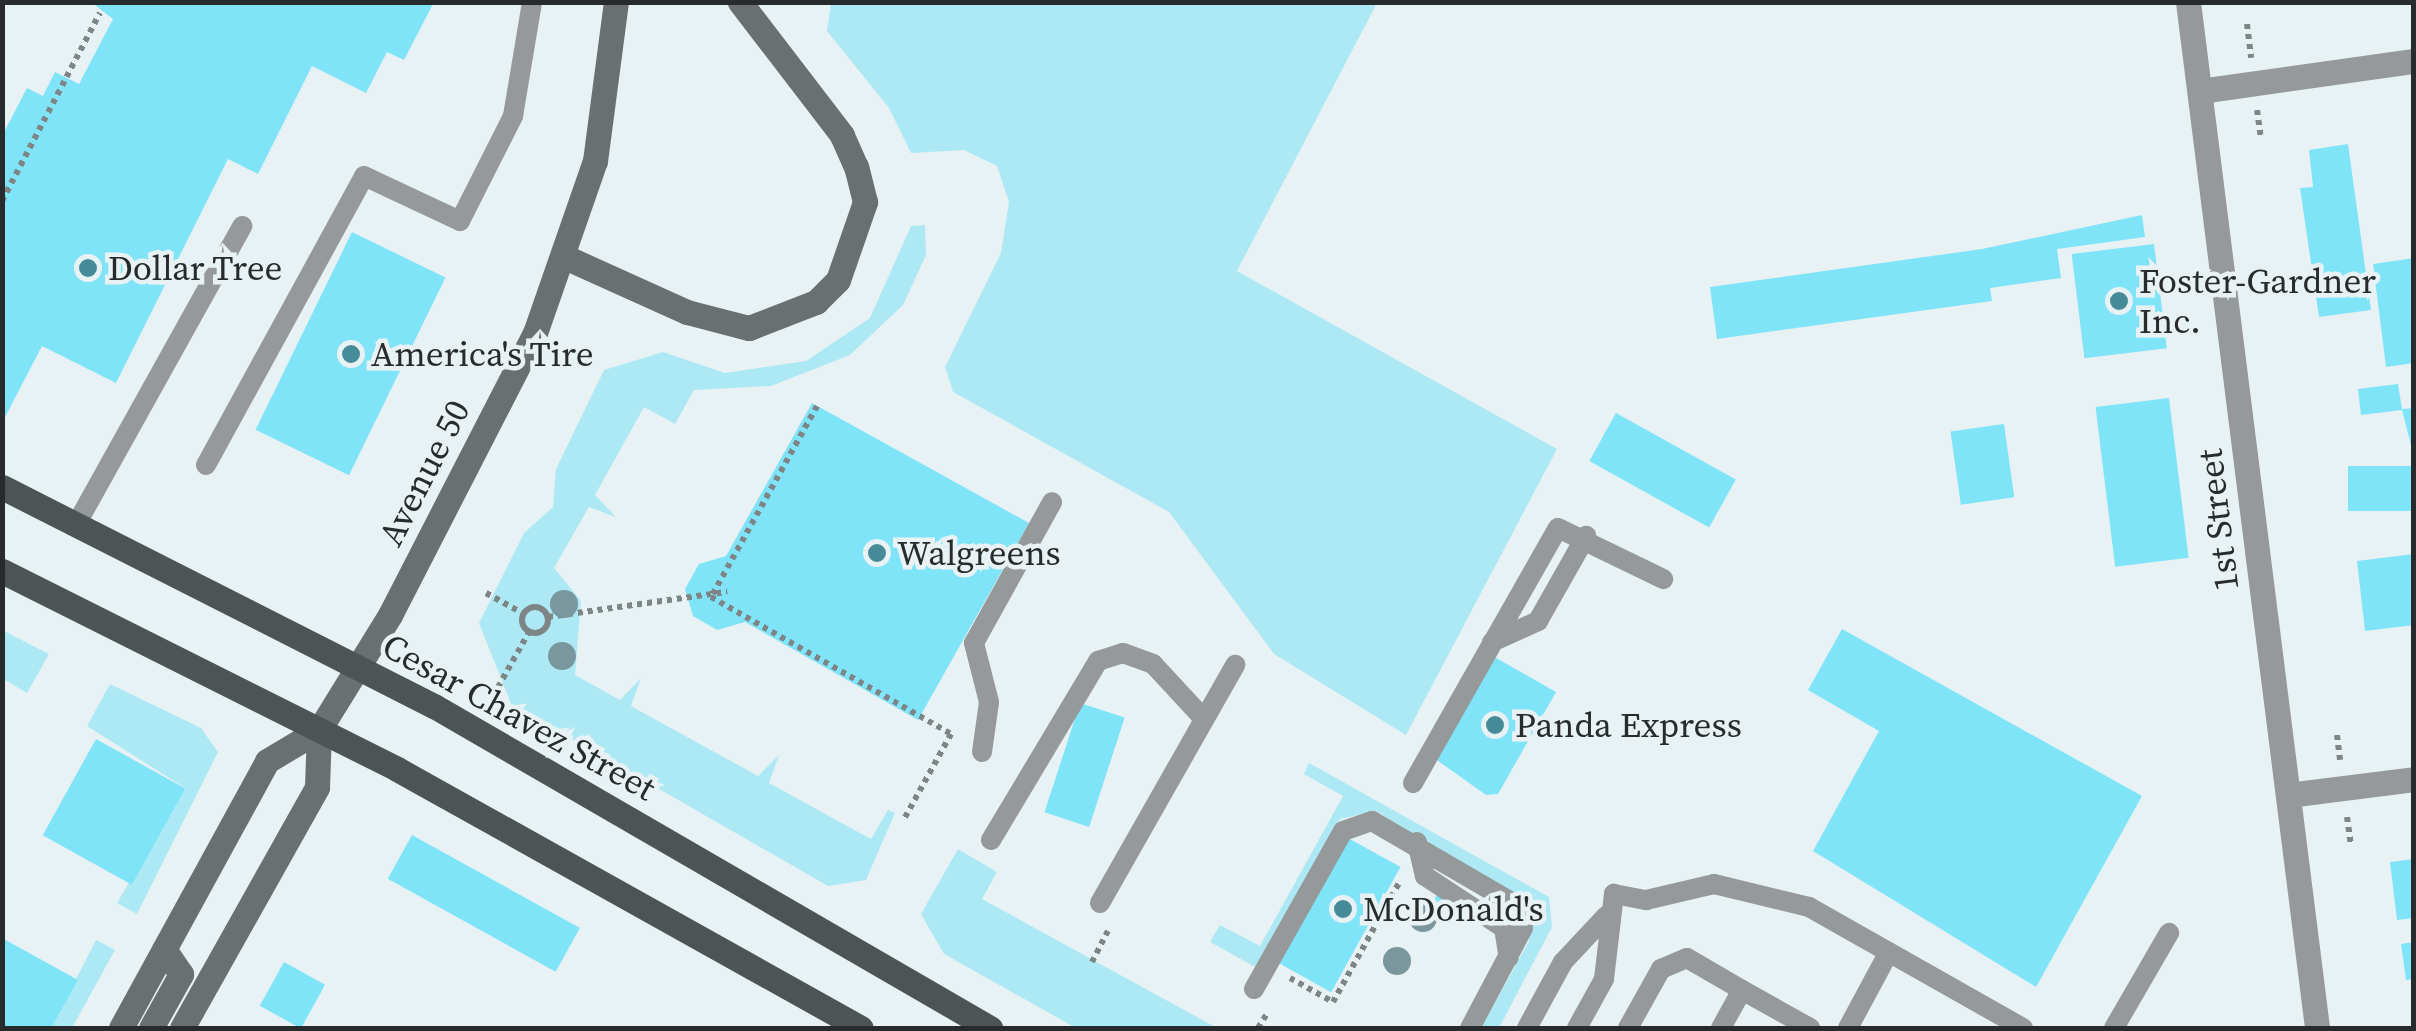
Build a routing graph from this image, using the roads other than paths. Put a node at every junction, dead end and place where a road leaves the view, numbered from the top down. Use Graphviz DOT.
graph roads {
  1 [pos="532,2"];
  2 [pos="616,2"];
  3 [pos="740,2"];
  4 [pos="2188,2"];
  5 [pos="2414,62"];
  6 [pos="2200,91"];
  7 [pos="242,226"];
  8 [pos="564,257"];
  9 [pos="206,465"];
  10 [pos="2,487"];
  11 [pos="1052,502"];
  12 [pos="77,523"];
  13 [pos="1586,536"];
  14 [pos="2,572"];
  15 [pos="1662,579"];
  16 [pos="1492,642"];
  17 [pos="1235,664"];
  18 [pos="358,666"];
  19 [pos="1204,719"];
  20 [pos="319,730"];
  21 [pos="982,752"];
  22 [pos="2414,778"];
  23 [pos="1413,783"];
  24 [pos="2288,795"];
  25 [pos="991,840"];
  26 [pos="1100,903"];
  27 [pos="1606,916"];
  28 [pos="2169,933"];
  29 [pos="164,949"];
  30 [pos="1889,952"];
  31 [pos="1259,980"];
  32 [pos="1742,990"];
  33 [pos="121,1028"];
  34 [pos="151,1028"];
  35 [pos="182,1028"];
  36 [pos="862,1028"];
  37 [pos="990,1028"];
  38 [pos="1470,1028"];
  39 [pos="1527,1028"];
  40 [pos="1577,1028"];
  41 [pos="1628,1028"];
  42 [pos="1720,1028"];
  43 [pos="1810,1028"];
  44 [pos="1848,1028"];
  45 [pos="2023,1028"];
  46 [pos="2114,1028"];
  47 [pos="2316,1028"];
  1 -- 9 [label="lane"];
  2 -- 8 [label="main road, Avenue 50"];
  3 -- 8 [label="main road"];
  4 -- 6 [label="street, 1st Street"];
  5 -- 6 [label="street"];
  6 -- 24 [label="street, 1st Street"];
  7 -- 12 [label="lane"];
  8 -- 18 [label="main road, Avenue 50"];
  10 -- 12 [label="main road, Cesar Chavez Street"];
  11 -- 21 [label="lane"];
  12 -- 18 [label="main road, Cesar Chavez Street"];
  13 -- 15 [label="lane"];
  13 -- 16 [label="lane"];
  13 -- 16 [label="lane"];
  14 -- 20 [label="main road"];
  16 -- 23 [label="lane"];
  17 -- 19 [label="lane"];
  18 -- 20 [label="main road, Avenue 50"];
  18 -- 37 [label="main road, Cesar Chavez Street"];
  19 -- 25 [label="lane"];
  19 -- 26 [label="lane"];
  20 -- 29 [label="main road, Avenue 50"];
  20 -- 35 [label="main road, Avenue 50"];
  20 -- 36 [label="main road"];
  22 -- 24 [label="street"];
  24 -- 47 [label="street, 1st Street"];
  27 -- 30 [label="lane"];
  27 -- 39 [label="lane"];
  27 -- 40 [label="lane"];
  28 -- 46 [label="lane"];
  29 -- 33 [label="main road, Avenue 50"];
  29 -- 34 [label="main road"];
  30 -- 44 [label="lane"];
  30 -- 45 [label="lane"];
  31 -- 38 [label="lane"];
  32 -- 41 [label="lane"];
  32 -- 42 [label="lane"];
  32 -- 43 [label="lane"];
}
